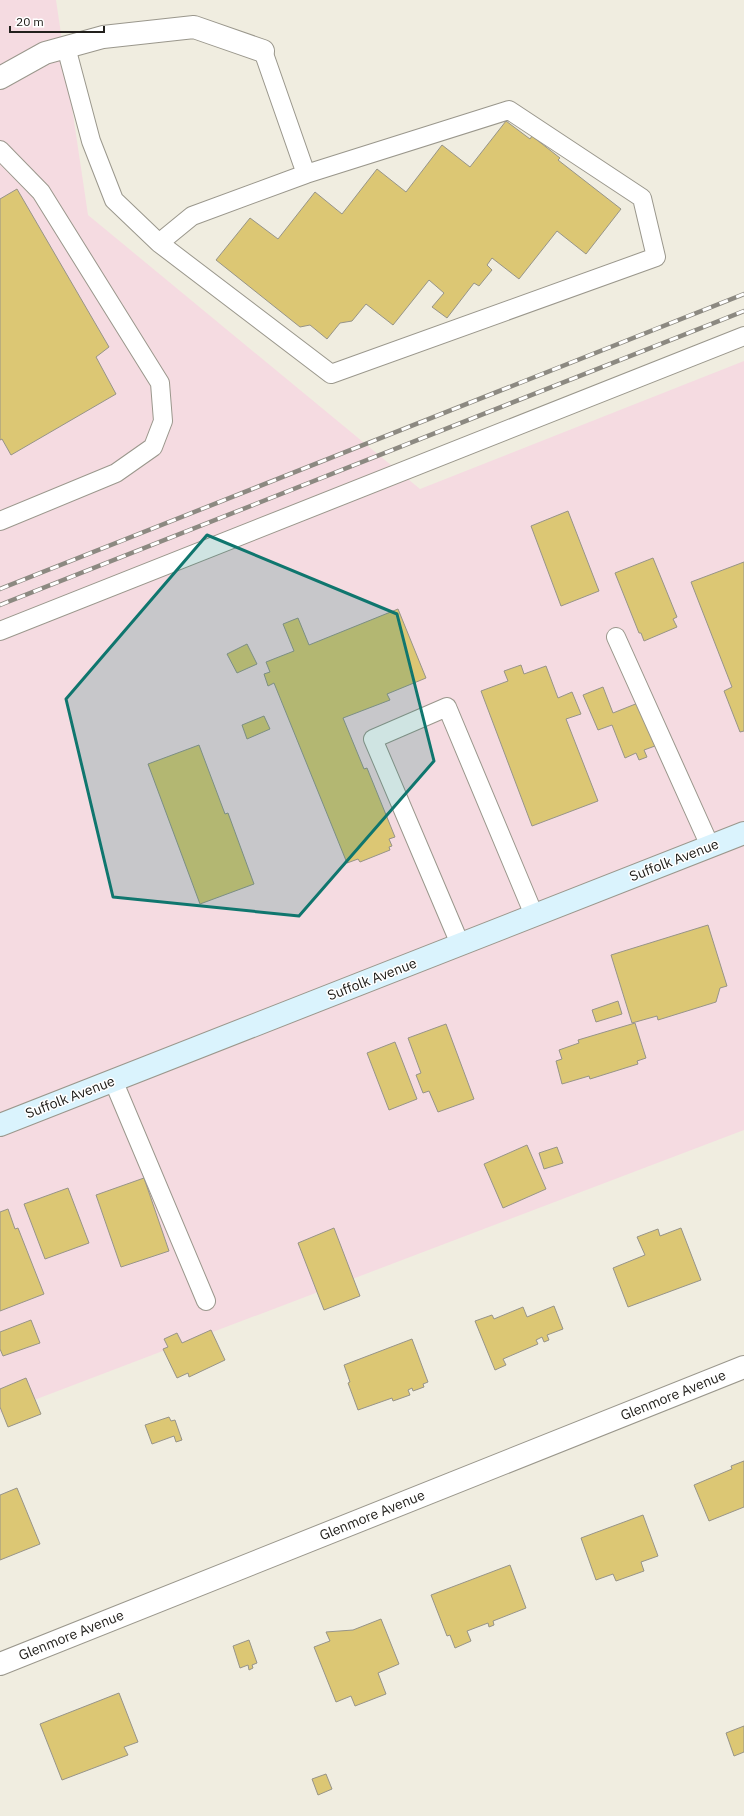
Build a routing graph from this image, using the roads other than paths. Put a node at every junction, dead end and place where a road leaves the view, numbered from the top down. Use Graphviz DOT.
graph roads {
  1 [pos="66,47"];
  2 [pos="263,51"];
  3 [pos="0,78"];
  4 [pos="0,150"];
  5 [pos="306,174"];
  6 [pos="159,243"];
  7 [pos="744,336"];
  8 [pos="0,521"];
  9 [pos="0,631"];
  10 [pos="616,637"];
  11 [pos="744,833"];
  12 [pos="710,846"];
  13 [pos="534,915"];
  14 [pos="460,944"];
  15 [pos="113,1080"];
  16 [pos="0,1125"];
  17 [pos="206,1301"];
  18 [pos="744,1367"];
  19 [pos="0,1664"];
  1 -- 2 [label="street"];
  1 -- 3 [label="street"];
  1 -- 6 [label="lane"];
  2 -- 5 [label="lane"];
  4 -- 8 [label="lane"];
  5 -- 6 [label="lane"];
  5 -- 6 [label="lane"];
  7 -- 9 [label="lane"];
  10 -- 12 [label="lane"];
  11 -- 12 [label="main road, Suffolk Avenue"];
  12 -- 13 [label="main road, Suffolk Avenue"];
  13 -- 14 [label="main road, Suffolk Avenue"];
  13 -- 14 [label="lane"];
  14 -- 15 [label="main road, Suffolk Avenue"];
  15 -- 16 [label="main road, Suffolk Avenue"];
  15 -- 17 [label="lane"];
  18 -- 19 [label="street, Glenmore Avenue"];
}
